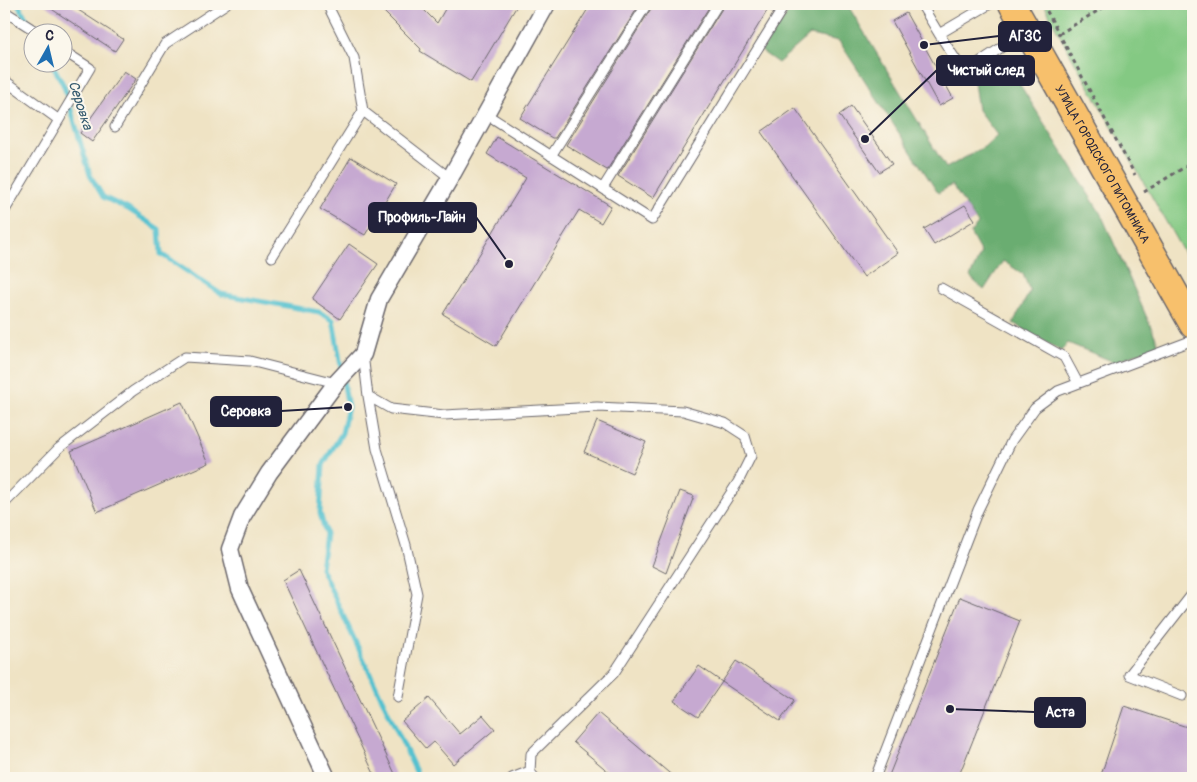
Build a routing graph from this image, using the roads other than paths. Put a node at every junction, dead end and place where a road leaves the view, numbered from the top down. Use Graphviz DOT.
graph roads {
  1 [pos="226,4"];
  2 [pos="327,4"];
  3 [pos="547,4"];
  4 [pos="647,4"];
  5 [pos="718,4"];
  6 [pos="769,4"];
  7 [pos="921,4"];
  8 [pos="990,4"];
  9 [pos="1012,4"];
  10 [pos="4,11"];
  11 [pos="22,22"];
  12 [pos="1027,31"];
  13 [pos="939,34"];
  14 [pos="72,56"];
  15 [pos="4,80"];
  16 [pos="363,111"];
  17 [pos="486,114"];
  18 [pos="59,120"];
  19 [pos="114,127"];
  20 [pos="551,156"];
  21 [pos="450,178"];
  22 [pos="603,188"];
  23 [pos="4,212"];
  24 [pos="272,257"];
  25 [pos="942,288"];
  26 [pos="1193,325"];
  27 [pos="1193,340"];
  28 [pos="364,354"];
  29 [pos="336,383"];
  30 [pos="1078,383"];
  31 [pos="368,396"];
  32 [pos="4,504"];
  33 [pos="1193,593"];
  34 [pos="1182,696"];
  35 [pos="398,697"];
  36 [pos="532,775"];
  37 [pos="327,778"];
  38 [pos="512,778"];
  39 [pos="875,778"];
  1 -- 19 [label="lane"];
  2 -- 16 [label="lane"];
  3 -- 17 [label="street"];
  4 -- 20 [label="lane"];
  5 -- 22 [label="lane"];
  6 -- 22 [label="lane"];
  7 -- 13 [label="lane"];
  8 -- 13 [label="lane"];
  9 -- 12 [label="main road, УЛИЦА ГОРОДСКОГО ПИТОМНИКА"];
  10 -- 11 [label="lane"];
  12 -- 13 [label="lane"];
  12 -- 26 [label="main road, УЛИЦА ГОРОДСКОГО ПИТОМНИКА"];
  14 -- 18 [label="lane"];
  15 -- 18 [label="lane"];
  16 -- 21 [label="lane"];
  16 -- 24 [label="lane"];
  17 -- 20 [label="lane"];
  17 -- 21 [label="street"];
  18 -- 23 [label="lane"];
  20 -- 22 [label="lane"];
  21 -- 28 [label="street"];
  25 -- 30 [label="lane"];
  27 -- 30 [label="lane"];
  28 -- 29 [label="street"];
  28 -- 31 [label="lane"];
  29 -- 32 [label="lane"];
  29 -- 37 [label="street"];
  30 -- 39 [label="lane"];
  31 -- 35 [label="lane"];
  31 -- 36 [label="lane"];
  33 -- 34 [label="lane"];
  36 -- 38 [label="lane"];
}
